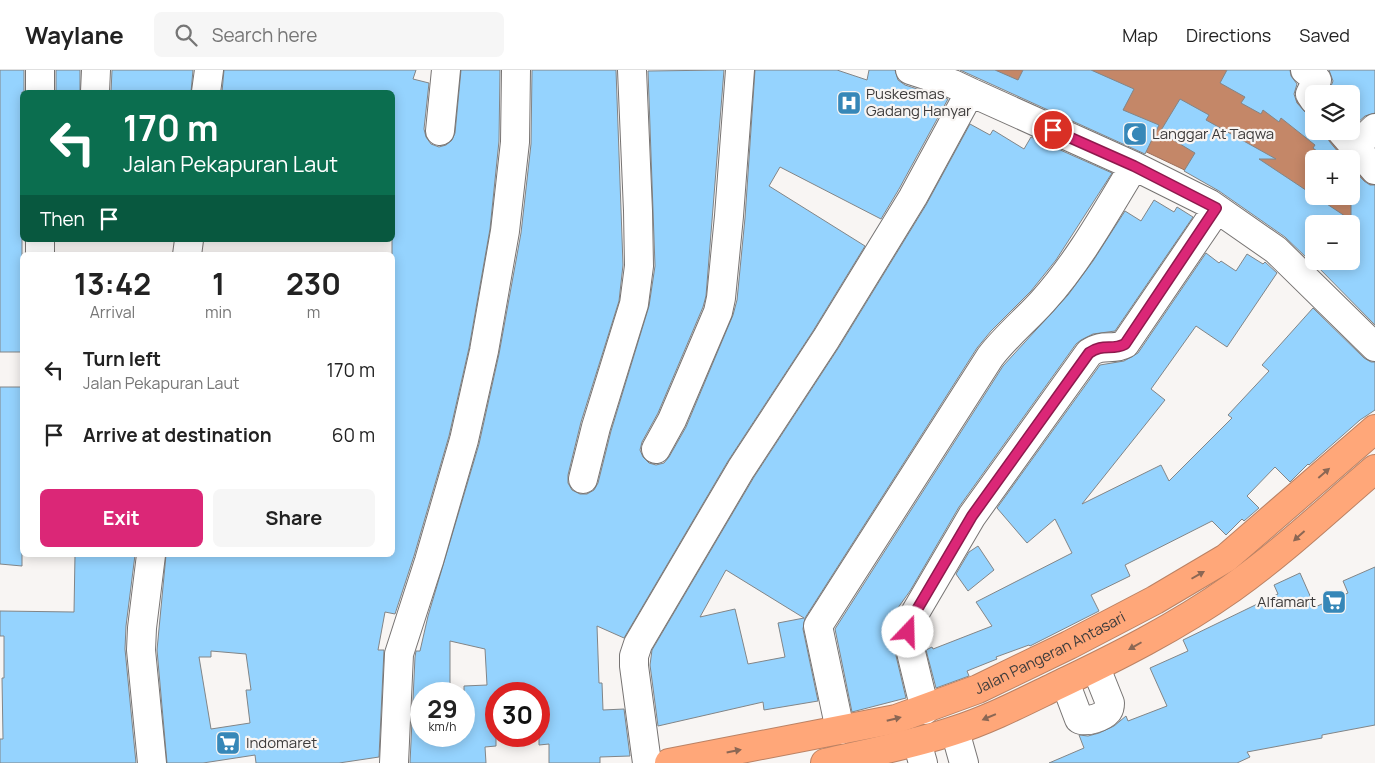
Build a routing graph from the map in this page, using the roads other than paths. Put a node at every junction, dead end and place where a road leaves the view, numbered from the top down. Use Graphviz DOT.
graph roads {
  1 [pos="40,70"];
  2 [pos="96,70"];
  3 [pos="210,70"];
  4 [pos="446,70"];
  5 [pos="516,70"];
  6 [pos="632,70"];
  7 [pos="740,70"];
  8 [pos="910,70"];
  9 [pos="1305,70"];
  10 [pos="1314,85"];
  11 [pos="40,90"];
  12 [pos="94,90"];
  13 [pos="206,90"];
  14 [pos="970,92"];
  15 [pos="1375,128"];
  16 [pos="440,131"];
  17 [pos="1360,134"];
  18 [pos="1349,140"];
  19 [pos="1134,166"];
  20 [pos="1375,170"];
  21 [pos="1216,208"];
  22 [pos="1375,347"];
  23 [pos="1375,429"];
  24 [pos="656,449"];
  25 [pos="1375,469"];
  26 [pos="583,479"];
  27 [pos="151,557"];
  28 [pos="1174,589"];
  29 [pos="1143,606"];
  30 [pos="1188,616"];
  31 [pos="1159,632"];
  32 [pos="1080,675"];
  33 [pos="925,710"];
  34 [pos="1097,717"];
  35 [pos="840,730"];
  36 [pos="955,731"];
  37 [pos="920,752"];
  38 [pos="152,763"];
  39 [pos="394,763"];
  40 [pos="648,763"];
  41 [pos="669,763"];
  42 [pos="825,763"];
  43 [pos="964,763"];
  1 -- 11 [label="street"];
  2 -- 12 [label="street"];
  3 -- 13 [label="street"];
  4 -- 16 [label="street"];
  5 -- 39 [label="street"];
  6 -- 26 [label="street"];
  7 -- 24 [label="street"];
  8 -- 14 [label="street"];
  9 -- 10 [label="street"];
  14 -- 19 [label="street"];
  14 -- 40 [label="street"];
  15 -- 17 [label="street"];
  18 -- 20 [label="street"];
  19 -- 21 [label="street"];
  19 -- 35 [label="street"];
  21 -- 22 [label="street"];
  21 -- 33 [label="street"];
  28 -- 23 [label="highway, Jalan Pangeran Antasari, one-way"];
  25 -- 30 [label="highway, Jalan Pangeran Antasari, one-way"];
  27 -- 38 [label="street"];
  28 -- 29 [label="highway, Jalan Pangeran Antasari"];
  28 -- 30 [label="highway"];
  29 -- 31 [label="highway"];
  29 -- 33 [label="highway, Jalan Pangeran Antasari"];
  30 -- 31 [label="highway, Jalan Pangeran Antasari"];
  31 -- 32 [label="highway, Jalan Pangeran Antasari, one-way"];
  32 -- 34 [label="street"];
  32 -- 36 [label="highway, Jalan Pangeran Antasari, one-way"];
  35 -- 33 [label="highway, Jalan Pangeran Antasari, one-way"];
  41 -- 35 [label="highway, Jalan Pangeran Antasari, one-way"];
  36 -- 37 [label="highway, Jalan Pangeran Antasari"];
  36 -- 43 [label="street"];
  37 -- 42 [label="highway, Jalan Pangeran Antasari"];
}
